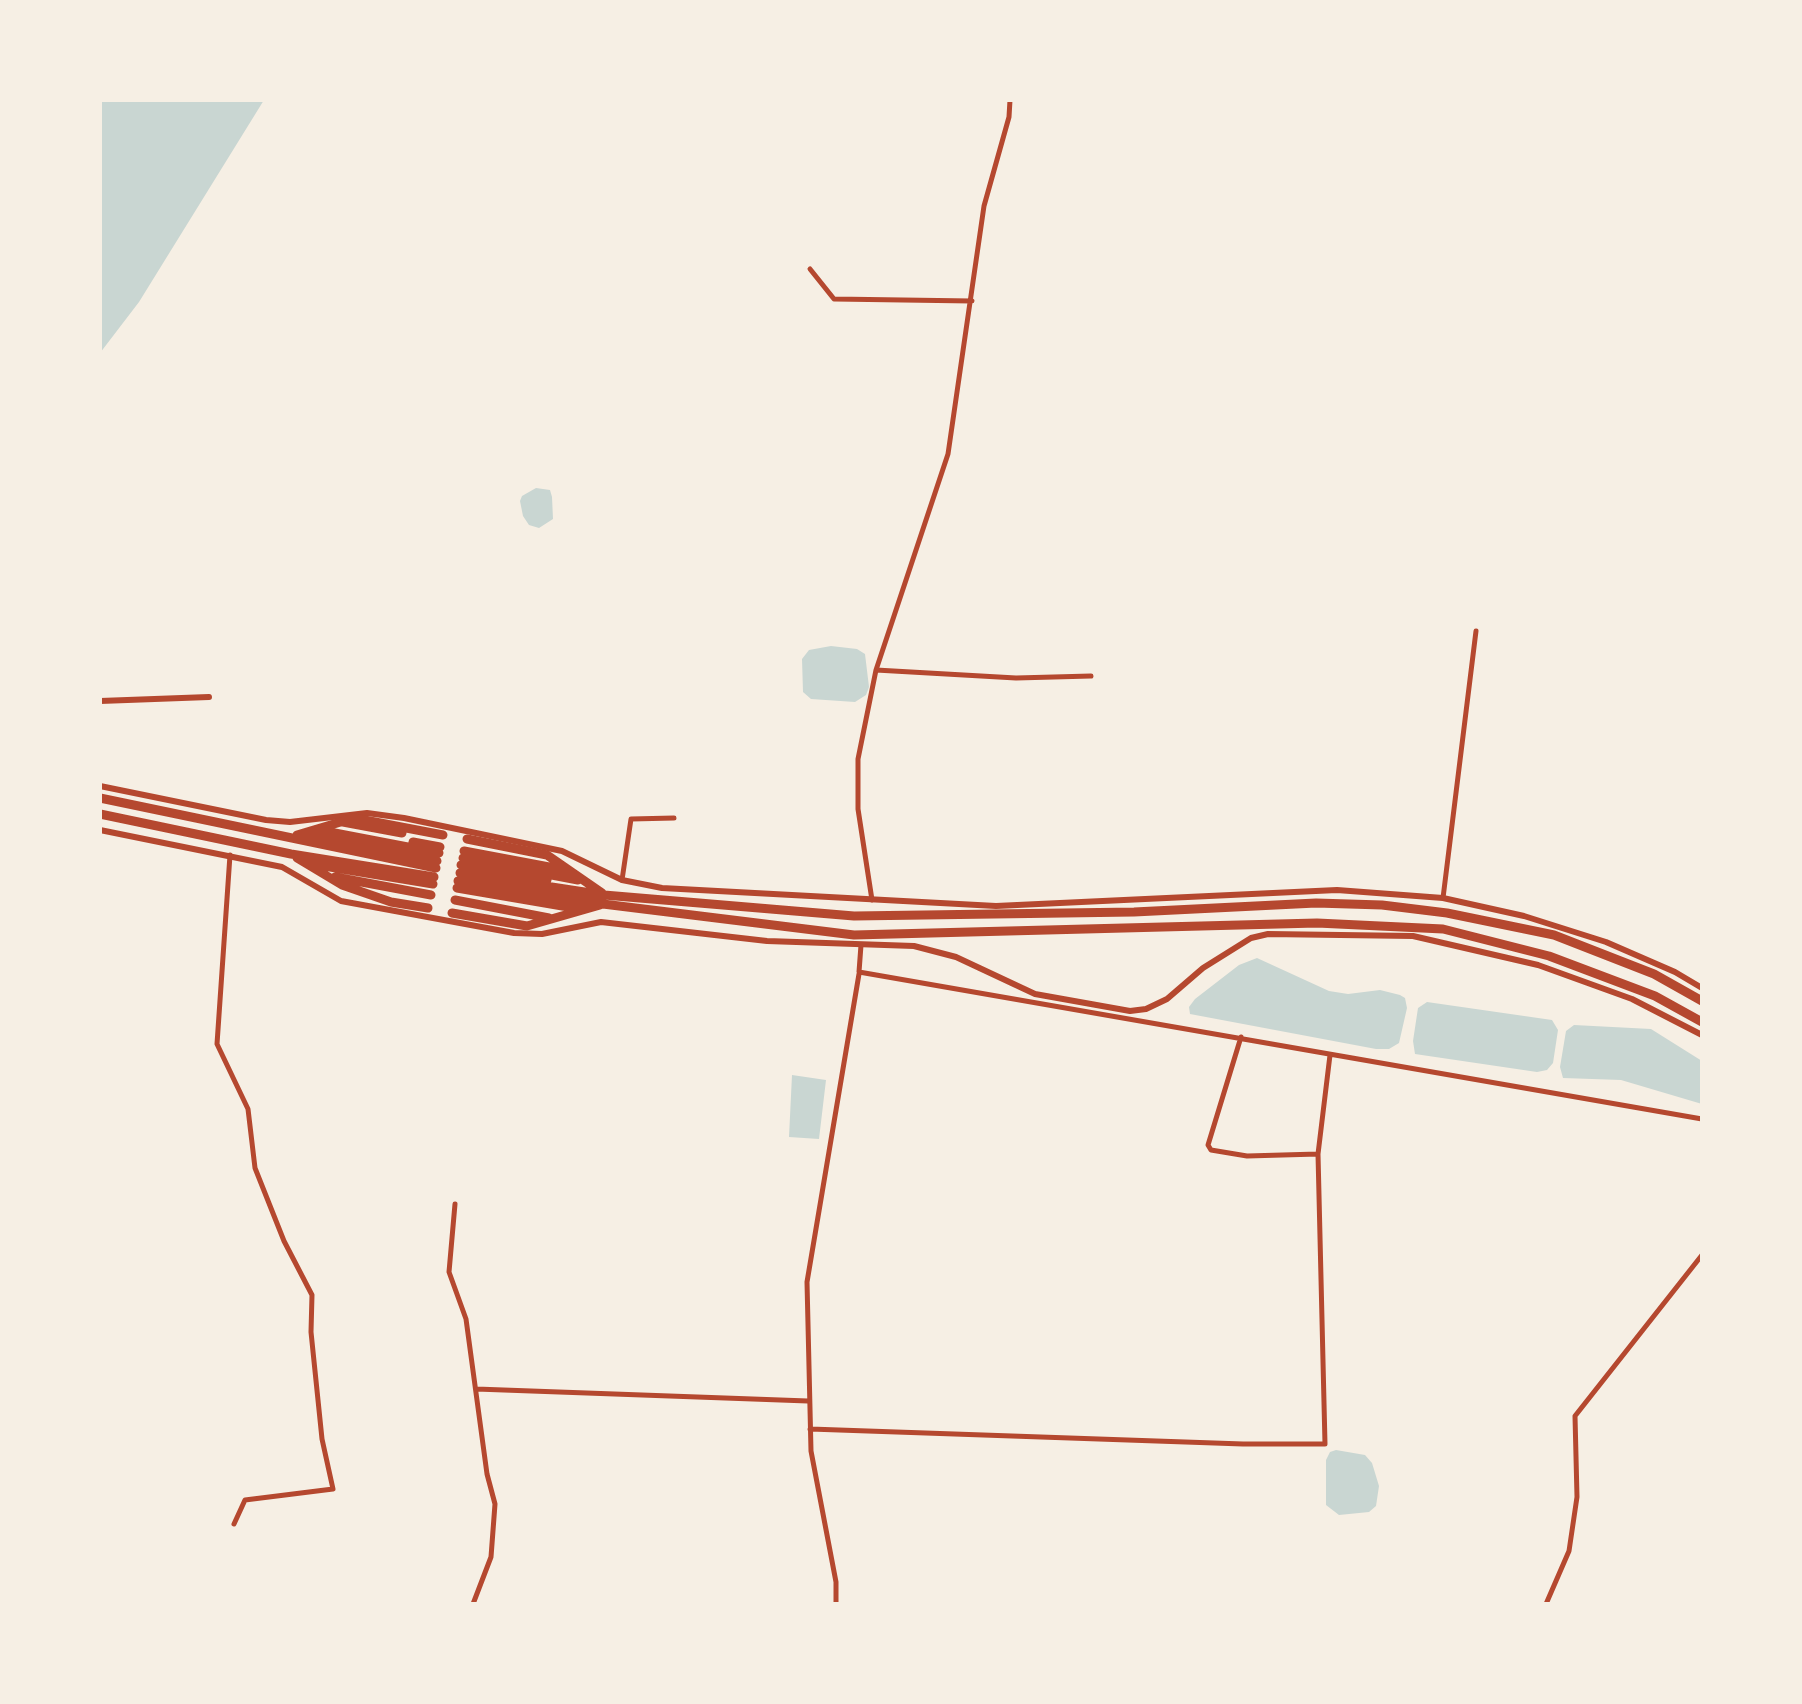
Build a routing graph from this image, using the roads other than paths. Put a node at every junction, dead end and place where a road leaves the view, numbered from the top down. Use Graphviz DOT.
graph roads {
  1 [pos="1010,100"];
  2 [pos="810,269"];
  3 [pos="972,301"];
  4 [pos="1476,631"];
  5 [pos="876,670"];
  6 [pos="1091,676"];
  7 [pos="209,697"];
  8 [pos="100,701"];
  9 [pos="100,786"];
  10 [pos="100,798"];
  11 [pos="100,814"];
  12 [pos="674,818"];
  13 [pos="322,828"];
  14 [pos="100,830"];
  15 [pos="299,835"];
  16 [pos="290,854"];
  17 [pos="230,855"];
  18 [pos="305,862"];
  19 [pos="315,868"];
  20 [pos="570,871"];
  21 [pos="435,872"];
  22 [pos="327,876"];
  23 [pos="459,876"];
  24 [pos="622,880"];
  25 [pos="584,881"];
  26 [pos="594,888"];
  27 [pos="1443,898"];
  28 [pos="603,899"];
  29 [pos="872,900"];
  30 [pos="583,910"];
  31 [pos="569,914"];
  32 [pos="552,918"];
  33 [pos="860,945"];
  34 [pos="859,972"];
  35 [pos="1702,988"];
  36 [pos="1702,1001"];
  37 [pos="1702,1022"];
  38 [pos="1702,1035"];
  39 [pos="1241,1037"];
  40 [pos="1330,1054"];
  41 [pos="1702,1118"];
  42 [pos="1318,1154"];
  43 [pos="455,1204"];
  44 [pos="1702,1255"];
  45 [pos="475,1390"];
  46 [pos="808,1402"];
  47 [pos="810,1429"];
  48 [pos="234,1524"];
  49 [pos="473,1604"];
  50 [pos="836,1604"];
  51 [pos="1546,1604"];
  1 -- 3 [label="street"];
  2 -- 3 [label="street"];
  3 -- 5 [label="street"];
  4 -- 27 [label="street"];
  5 -- 6 [label="street"];
  5 -- 29 [label="street"];
  7 -- 8 [label="street"];
  9 -- 24 [label="street"];
  10 -- 15 [label="highway"];
  11 -- 16 [label="highway"];
  12 -- 24 [label="street"];
  13 -- 15 [label="highway"];
  13 -- 21 [label="highway"];
  13 -- 21 [label="highway"];
  14 -- 17 [label="street"];
  15 -- 21 [label="highway"];
  16 -- 18 [label="highway"];
  16 -- 21 [label="highway"];
  17 -- 33 [label="street"];
  17 -- 48 [label="street"];
  18 -- 19 [label="highway"];
  18 -- 21 [label="highway"];
  19 -- 21 [label="highway"];
  19 -- 22 [label="highway"];
  20 -- 23 [label="highway"];
  20 -- 23 [label="highway"];
  20 -- 25 [label="highway"];
  21 -- 22 [label="highway"];
  21 -- 22 [label="highway"];
  23 -- 25 [label="highway"];
  23 -- 26 [label="highway"];
  23 -- 28 [label="highway"];
  23 -- 30 [label="highway"];
  23 -- 31 [label="highway"];
  23 -- 32 [label="highway"];
  23 -- 32 [label="highway"];
  24 -- 29 [label="street"];
  25 -- 26 [label="highway"];
  26 -- 28 [label="highway"];
  27 -- 29 [label="street"];
  27 -- 35 [label="street"];
  28 -- 30 [label="highway"];
  28 -- 36 [label="highway"];
  28 -- 37 [label="highway"];
  30 -- 31 [label="highway"];
  31 -- 32 [label="highway"];
  33 -- 34 [label="street"];
  33 -- 38 [label="street"];
  34 -- 39 [label="street"];
  34 -- 46 [label="street"];
  39 -- 40 [label="street"];
  39 -- 42 [label="street"];
  40 -- 41 [label="street"];
  40 -- 42 [label="street"];
  42 -- 47 [label="street"];
  43 -- 45 [label="street"];
  44 -- 51 [label="street"];
  45 -- 46 [label="street"];
  45 -- 49 [label="street"];
  46 -- 47 [label="street"];
  47 -- 50 [label="street"];
}
